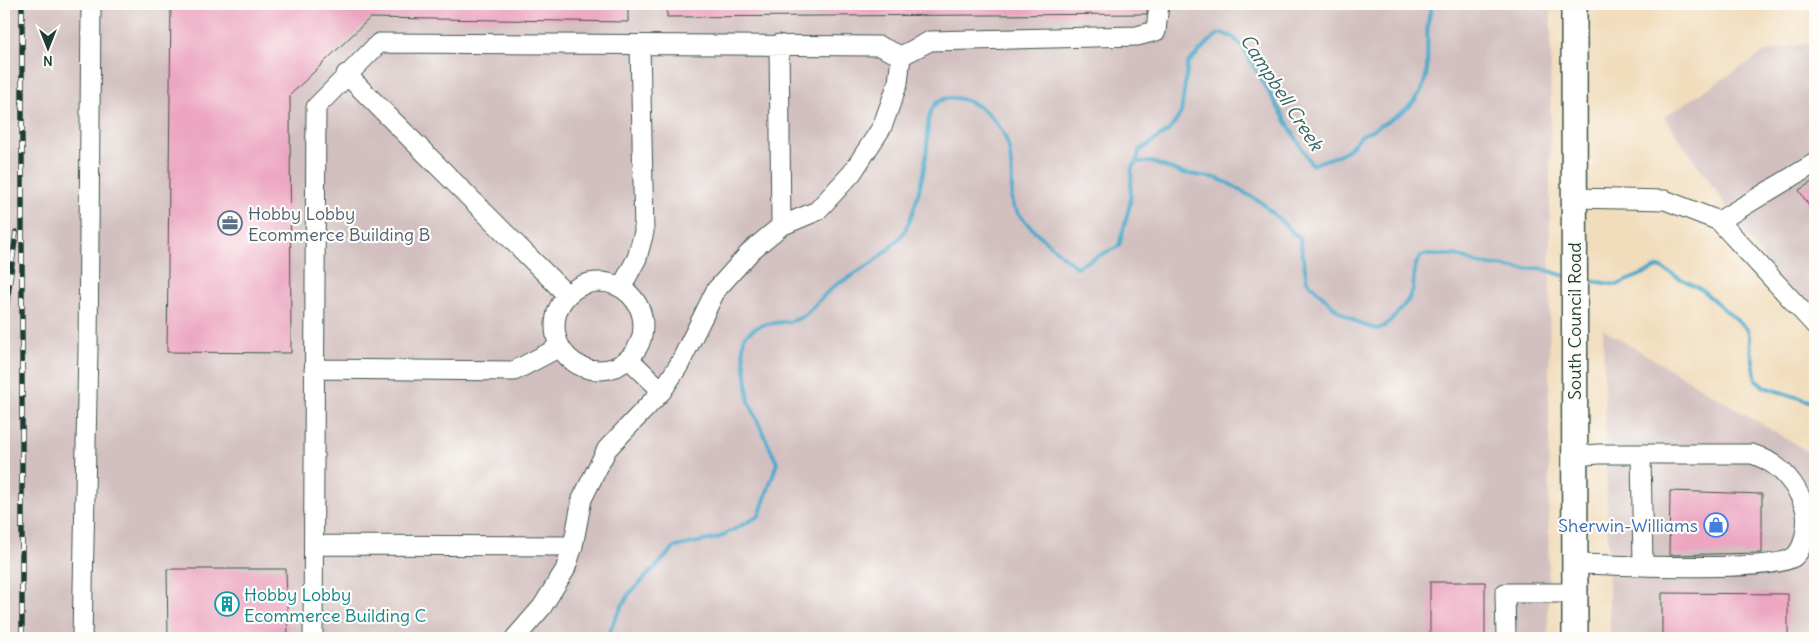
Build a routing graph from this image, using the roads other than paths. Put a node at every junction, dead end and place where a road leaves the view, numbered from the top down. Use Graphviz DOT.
graph roads {
  1 [pos="91,4"];
  2 [pos="1159,4"];
  3 [pos="1574,4"];
  4 [pos="779,44"];
  5 [pos="640,45"];
  6 [pos="901,56"];
  7 [pos="346,74"];
  8 [pos="1815,163"];
  9 [pos="1574,198"];
  10 [pos="1719,221"];
  11 [pos="781,226"];
  12 [pos="621,288"];
  13 [pos="567,295"];
  14 [pos="1815,325"];
  15 [pos="558,348"];
  16 [pos="629,358"];
  17 [pos="314,369"];
  18 [pos="662,391"];
  19 [pos="1642,454"];
  20 [pos="1575,456"];
  21 [pos="314,546"];
  22 [pos="573,546"];
  23 [pos="1575,564"];
  24 [pos="1643,564"];
  25 [pos="1575,593"];
  26 [pos="82,638"];
  27 [pos="313,638"];
  28 [pos="515,638"];
  29 [pos="1506,638"];
  30 [pos="1575,638"];
  1 -- 26 [label="lane"];
  2 -- 6 [label="lane"];
  3 -- 9 [label="main road, South Council Road"];
  4 -- 5 [label="lane"];
  4 -- 6 [label="lane"];
  4 -- 11 [label="lane"];
  5 -- 7 [label="lane"];
  5 -- 12 [label="lane"];
  6 -- 11 [label="lane"];
  7 -- 13 [label="lane"];
  7 -- 17 [label="lane"];
  8 -- 10 [label="lane"];
  9 -- 10 [label="lane"];
  9 -- 20 [label="main road, South Council Road"];
  10 -- 14 [label="lane"];
  11 -- 18 [label="lane"];
  12 -- 13 [label="lane"];
  12 -- 16 [label="lane"];
  13 -- 15 [label="lane"];
  15 -- 16 [label="lane"];
  15 -- 17 [label="lane"];
  16 -- 18 [label="lane"];
  17 -- 21 [label="lane"];
  18 -- 22 [label="lane"];
  19 -- 20 [label="lane"];
  19 -- 24 [label="lane"];
  19 -- 24 [label="lane"];
  20 -- 23 [label="main road, South Council Road"];
  21 -- 22 [label="lane"];
  21 -- 27 [label="lane"];
  22 -- 28 [label="lane"];
  23 -- 24 [label="lane"];
  23 -- 25 [label="main road, South Council Road"];
  25 -- 29 [label="lane"];
  25 -- 30 [label="main road, South Council Road"];
}
